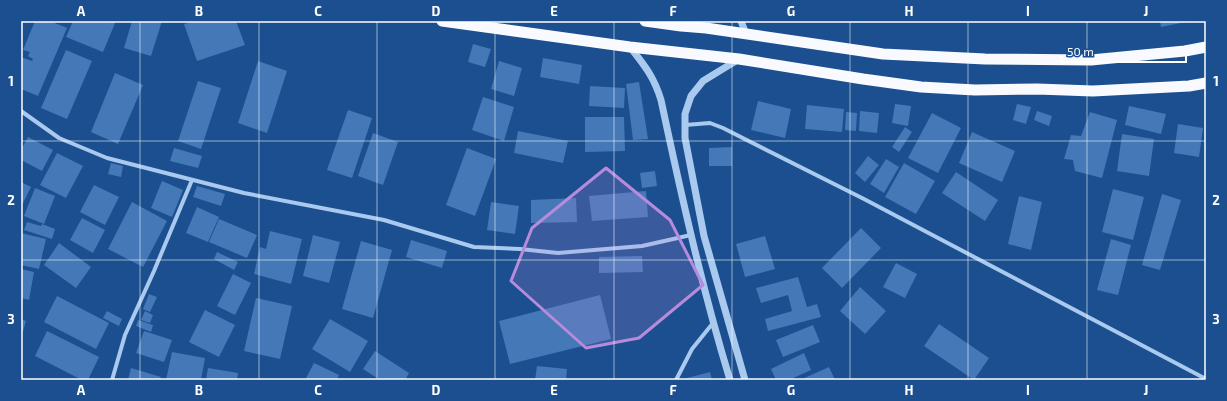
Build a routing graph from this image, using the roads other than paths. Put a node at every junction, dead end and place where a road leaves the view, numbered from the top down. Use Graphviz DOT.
graph roads {
  1 [pos="442,21"];
  2 [pos="646,21"];
  3 [pos="740,21"];
  4 [pos="682,23"];
  5 [pos="746,34"];
  6 [pos="630,47"];
  7 [pos="1206,47"];
  8 [pos="739,59"];
  9 [pos="1206,83"];
  10 [pos="21,111"];
  11 [pos="685,125"];
  12 [pos="192,180"];
  13 [pos="691,235"];
  14 [pos="713,323"];
  15 [pos="1206,379"];
  16 [pos="112,380"];
  17 [pos="676,380"];
  18 [pos="730,380"];
  19 [pos="745,380"];
  1 -- 6 [label="highway"];
  2 -- 4 [label="highway"];
  3 -- 5 [label="street"];
  4 -- 5 [label="highway"];
  5 -- 7 [label="highway"];
  6 -- 8 [label="highway"];
  6 -- 13 [label="street"];
  8 -- 9 [label="highway"];
  8 -- 11 [label="street"];
  10 -- 12 [label="street"];
  11 -- 15 [label="street"];
  11 -- 19 [label="street"];
  12 -- 13 [label="street"];
  12 -- 16 [label="street"];
  13 -- 14 [label="street"];
  14 -- 17 [label="street"];
  14 -- 18 [label="street"];
}
